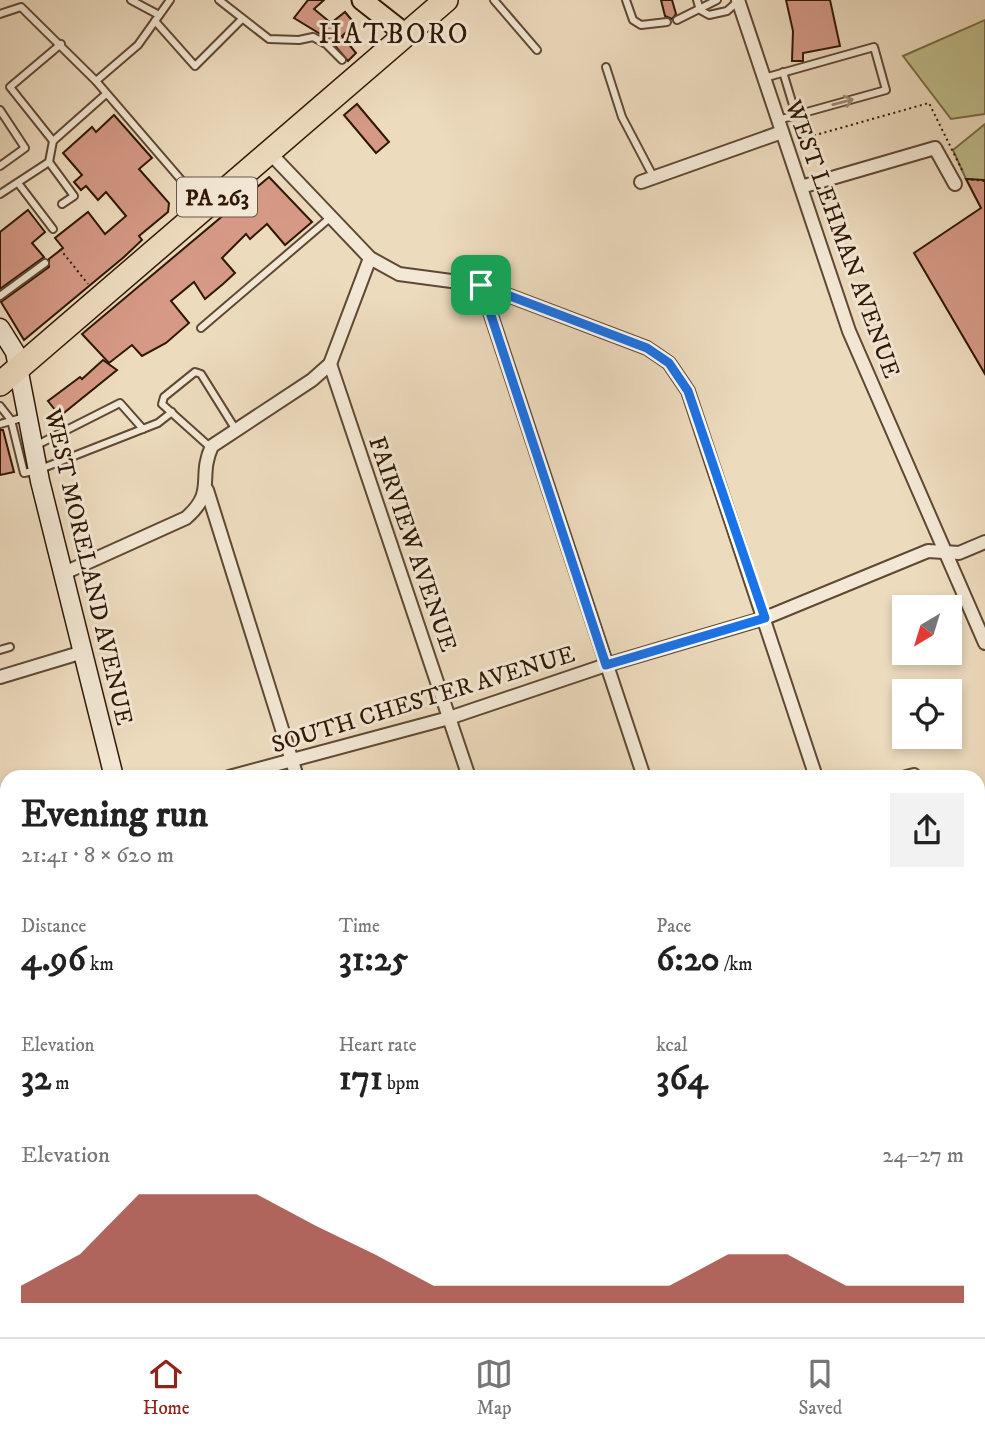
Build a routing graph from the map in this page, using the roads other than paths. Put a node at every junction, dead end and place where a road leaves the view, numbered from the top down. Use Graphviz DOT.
graph roads {
  1 [pos="131,0"];
  2 [pos="170,0"];
  3 [pos="219,0"];
  4 [pos="362,0"];
  5 [pos="446,0"];
  6 [pos="494,0"];
  7 [pos="626,0"];
  8 [pos="696,0"];
  9 [pos="717,0"];
  10 [pos="737,0"];
  11 [pos="21,4"];
  12 [pos="699,10"];
  13 [pos="0,14"];
  14 [pos="157,18"];
  15 [pos="242,19"];
  16 [pos="677,19"];
  17 [pos="667,22"];
  18 [pos="404,33"];
  19 [pos="61,44"];
  20 [pos="537,50"];
  21 [pos="342,60"];
  22 [pos="606,67"];
  23 [pos="783,72"];
  24 [pos="764,78"];
  25 [pos="96,81"];
  26 [pos="106,94"];
  27 [pos="0,110"];
  28 [pos="796,115"];
  29 [pos="782,132"];
  30 [pos="53,141"];
  31 [pos="270,152"];
  32 [pos="49,163"];
  33 [pos="0,166"];
  34 [pos="648,180"];
  35 [pos="18,183"];
  36 [pos="955,184"];
  37 [pos="801,187"];
  38 [pos="0,194"];
  39 [pos="62,204"];
  40 [pos="205,207"];
  41 [pos="331,217"];
  42 [pos="53,229"];
  43 [pos="370,258"];
  44 [pos="45,263"];
  45 [pos="481,285"];
  46 [pos="0,296"];
  47 [pos="0,328"];
  48 [pos="201,328"];
  49 [pos="330,364"];
  50 [pos="18,368"];
  51 [pos="0,384"];
  52 [pos="0,405"];
  53 [pos="172,412"];
  54 [pos="19,418"];
  55 [pos="0,424"];
  56 [pos="143,429"];
  57 [pos="236,430"];
  58 [pos="33,447"];
  59 [pos="211,448"];
  60 [pos="38,470"];
  61 [pos="207,490"];
  62 [pos="985,541"];
  63 [pos="947,553"];
  64 [pos="62,574"];
  65 [pos="765,618"];
  66 [pos="985,643"];
  67 [pos="10,647"];
  68 [pos="0,650"];
  69 [pos="83,652"];
  70 [pos="606,665"];
  71 [pos="0,677"];
  72 [pos="449,718"];
  73 [pos="293,761"];
  74 [pos="112,770"];
  75 [pos="257,770"];
  76 [pos="295,770"];
  77 [pos="467,770"];
  78 [pos="642,770"];
  79 [pos="814,770"];
  1 -- 14 [label="lane"];
  2 -- 14 [label="lane"];
  3 -- 15 [label="lane"];
  4 -- 18 [label="main road"];
  5 -- 18 [label="highway, PA 263"];
  6 -- 20 [label="lane"];
  7 -- 17 [label="lane"];
  8 -- 12 [label="lane"];
  9 -- 12 [label="lane"];
  10 -- 12 [label="lane"];
  10 -- 24 [label="street, WEST LEHMAN AVENUE"];
  11 -- 13 [label="lane"];
  11 -- 19 [label="lane"];
  12 -- 16 [label="lane"];
  14 -- 15 [label="lane"];
  14 -- 25 [label="lane"];
  15 -- 21 [label="lane"];
  18 -- 31 [label="highway, PA 263"];
  19 -- 25 [label="lane"];
  19 -- 30 [label="lane"];
  22 -- 34 [label="lane"];
  23 -- 24 [label="lane"];
  23 -- 28 [label="lane"];
  28 -- 23 [label="lane, one-way"];
  24 -- 29 [label="street, WEST LEHMAN AVENUE"];
  25 -- 26 [label="lane"];
  26 -- 30 [label="lane"];
  26 -- 40 [label="lane"];
  27 -- 33 [label="lane"];
  28 -- 29 [label="lane"];
  29 -- 34 [label="street"];
  29 -- 37 [label="street, WEST LEHMAN AVENUE"];
  30 -- 32 [label="lane"];
  31 -- 40 [label="highway, PA 263"];
  31 -- 41 [label="street"];
  32 -- 35 [label="lane"];
  32 -- 39 [label="lane"];
  35 -- 38 [label="lane"];
  35 -- 42 [label="lane"];
  36 -- 37 [label="street"];
  37 -- 63 [label="street, WEST LEHMAN AVENUE"];
  40 -- 50 [label="highway, PA 263"];
  41 -- 43 [label="street"];
  41 -- 48 [label="lane"];
  43 -- 45 [label="street"];
  43 -- 49 [label="street"];
  44 -- 46 [label="lane"];
  45 -- 65 [label="street"];
  45 -- 70 [label="street"];
  47 -- 50 [label="street, WEST MORELAND AVENUE"];
  49 -- 57 [label="street"];
  49 -- 72 [label="street, FAIRVIEW AVENUE"];
  50 -- 51 [label="highway, PA 263"];
  50 -- 54 [label="street, WEST MORELAND AVENUE"];
  52 -- 54 [label="lane"];
  53 -- 56 [label="lane"];
  53 -- 57 [label="lane"];
  53 -- 59 [label="lane"];
  54 -- 55 [label="lane"];
  54 -- 58 [label="street, WEST MORELAND AVENUE"];
  54 -- 60 [label="lane"];
  56 -- 58 [label="lane"];
  56 -- 60 [label="lane"];
  57 -- 59 [label="street"];
  58 -- 60 [label="street, WEST MORELAND AVENUE"];
  59 -- 61 [label="street"];
  60 -- 64 [label="street, WEST MORELAND AVENUE"];
  61 -- 64 [label="street"];
  61 -- 73 [label="street"];
  62 -- 63 [label="street, SOUTH CHESTER AVENUE"];
  63 -- 65 [label="street, SOUTH CHESTER AVENUE"];
  63 -- 66 [label="street, WEST LEHMAN AVENUE"];
  64 -- 69 [label="street, WEST MORELAND AVENUE"];
  65 -- 70 [label="street, SOUTH CHESTER AVENUE"];
  65 -- 79 [label="street"];
  67 -- 68 [label="lane"];
  69 -- 71 [label="street"];
  69 -- 74 [label="street, WEST MORELAND AVENUE"];
  70 -- 72 [label="street, SOUTH CHESTER AVENUE"];
  70 -- 78 [label="street"];
  72 -- 73 [label="street, SOUTH CHESTER AVENUE"];
  72 -- 77 [label="street, FAIRVIEW AVENUE"];
  73 -- 75 [label="street, SOUTH CHESTER AVENUE"];
  73 -- 76 [label="street"];
}
